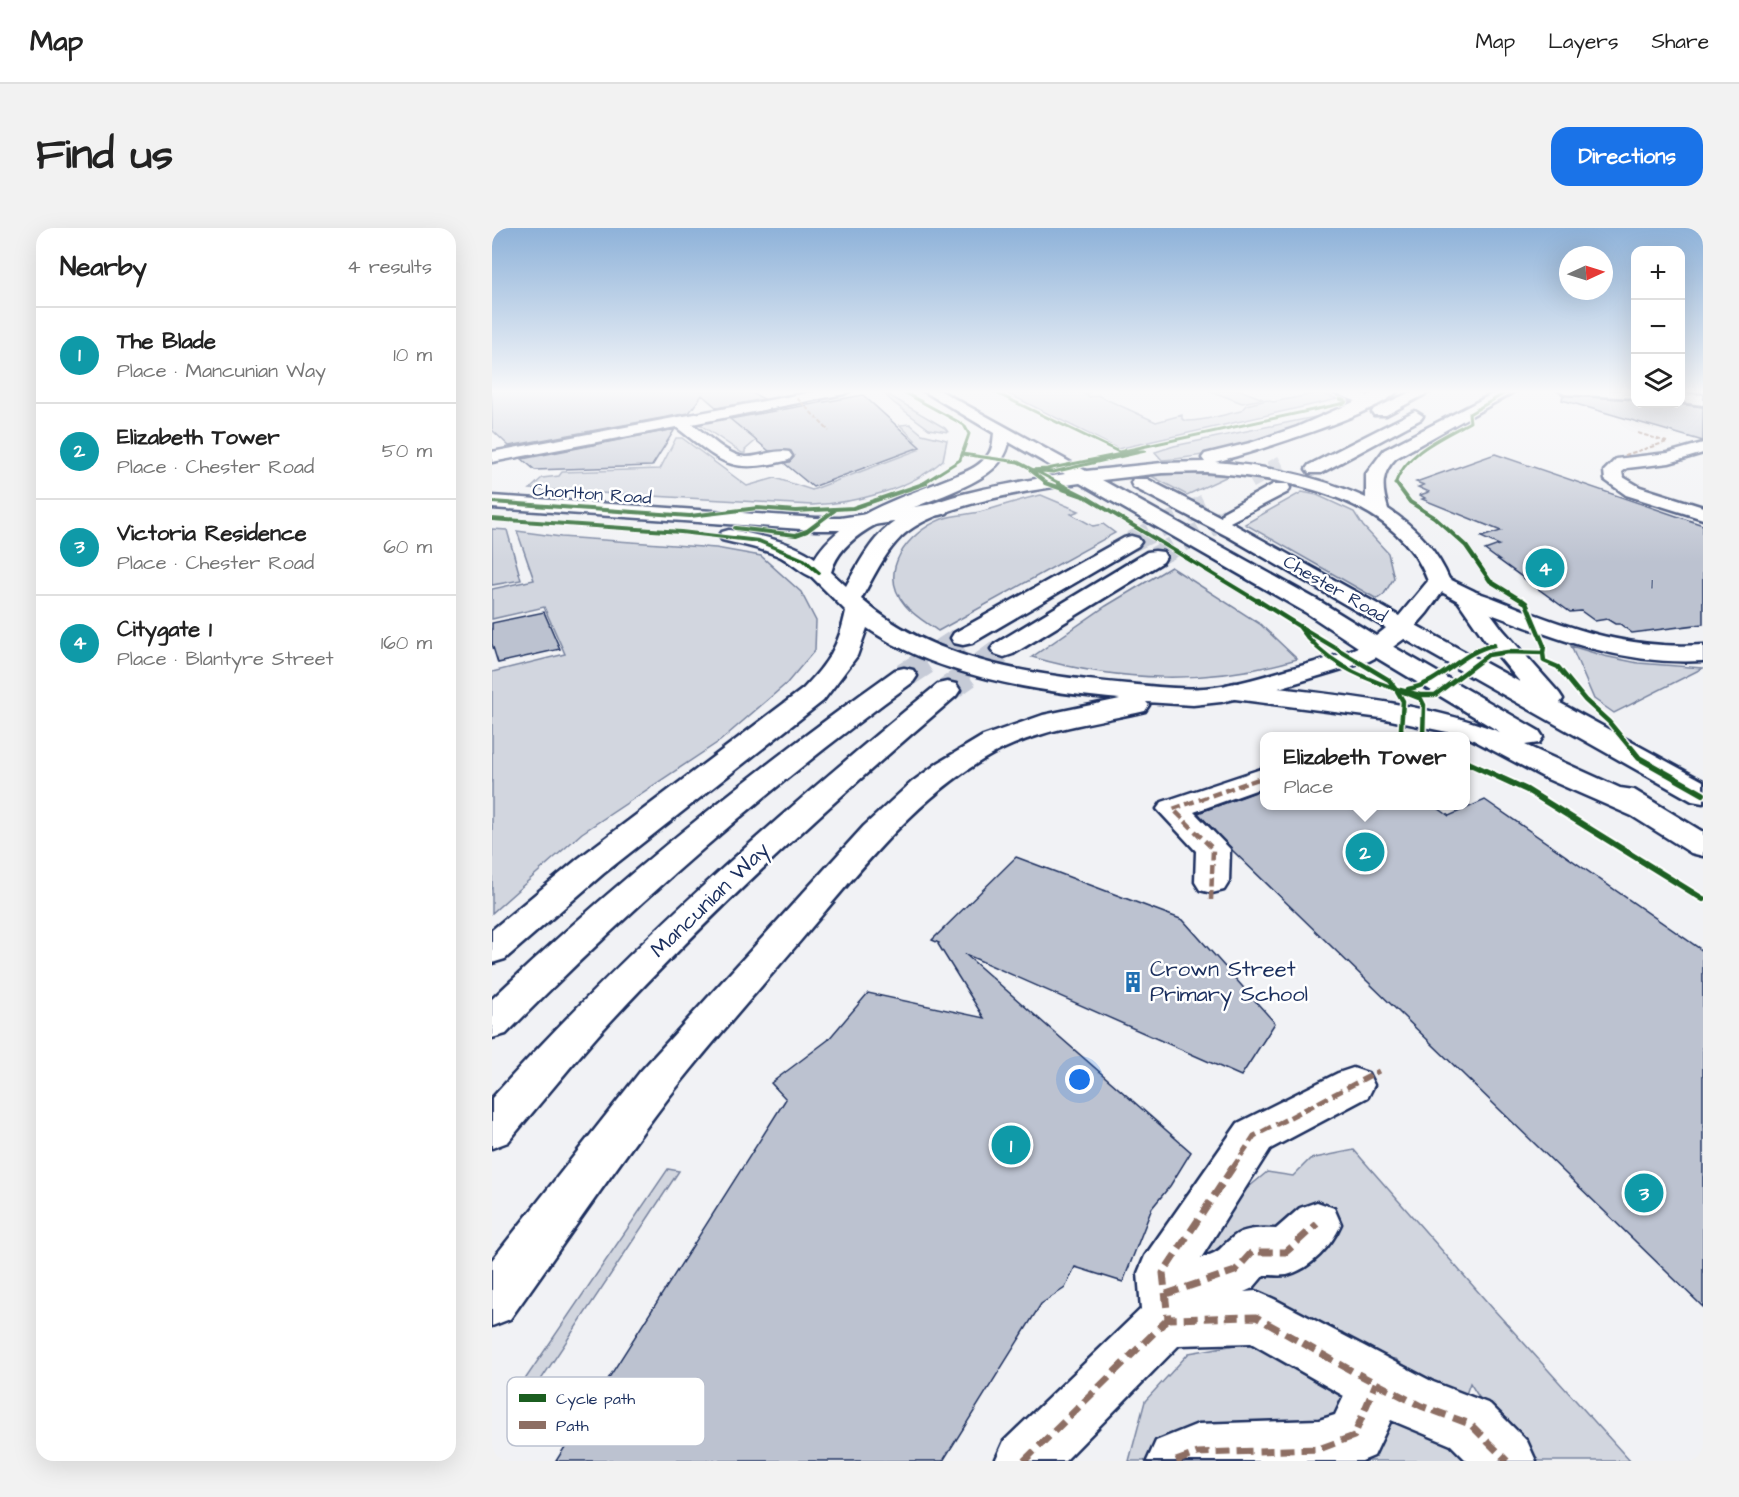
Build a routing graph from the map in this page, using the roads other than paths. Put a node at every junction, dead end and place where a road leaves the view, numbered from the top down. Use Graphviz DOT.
graph roads {
  1 [pos="539,448"];
  2 [pos="714,448"];
  3 [pos="1001,448"];
  4 [pos="1030,448"];
  5 [pos="1071,448"];
  6 [pos="1253,448"];
  7 [pos="1354,448"];
  8 [pos="1402,448"];
  9 [pos="1703,448"];
  10 [pos="783,456"];
  11 [pos="492,457"];
  12 [pos="1156,468"];
  13 [pos="1315,469"];
  14 [pos="1120,472"];
  15 [pos="1083,477"];
  16 [pos="1250,481"];
  17 [pos="1281,488"];
  18 [pos="1232,490"];
  19 [pos="492,502"];
  20 [pos="940,509"];
  21 [pos="1379,512"];
  22 [pos="1703,513"];
  23 [pos="1230,516"];
  24 [pos="492,519"];
  25 [pos="871,519"];
  26 [pos="1131,542"];
  27 [pos="1155,557"];
  28 [pos="819,573"];
  29 [pos="1439,581"];
  30 [pos="1466,596"];
  31 [pos="854,616"];
  32 [pos="1401,627"];
  33 [pos="963,638"];
  34 [pos="1376,647"];
  35 [pos="1004,649"];
  36 [pos="1703,652"];
  37 [pos="904,676"];
  38 [pos="947,690"];
  39 [pos="1235,691"];
  40 [pos="1194,697"];
  41 [pos="1559,712"];
  42 [pos="1260,778"];
  43 [pos="1703,794"];
  44 [pos="1641,809"];
  45 [pos="1703,846"];
  46 [pos="1212,882"];
  47 [pos="492,950"];
  48 [pos="492,1023"];
  49 [pos="1353,1085"];
  50 [pos="492,1129"];
  51 [pos="1317,1224"];
  52 [pos="492,1301"];
  53 [pos="1167,1307"];
  54 [pos="1376,1383"];
  55 [pos="1024,1461"];
  56 [pos="1176,1461"];
  57 [pos="1507,1461"];
  1 -- 11 [label="main road"];
  2 -- 10 [label="main road"];
  3 -- 25 [label="main road"];
  4 -- 15 [label="main road, Chester Road"];
  5 -- 14 [label="main road, Chester Road"];
  6 -- 12 [label="main road"];
  7 -- 13 [label="main road"];
  8 -- 21 [label="main road"];
  9 -- 22 [label="main road"];
  12 -- 14 [label="main road"];
  12 -- 21 [label="main road"];
  14 -- 15 [label="main road"];
  14 -- 32 [label="main road, Chester Road"];
  15 -- 20 [label="main road"];
  15 -- 34 [label="main road, Chester Road"];
  16 -- 18 [label="main road"];
  17 -- 23 [label="main road"];
  19 -- 25 [label="main road, Chorlton Road"];
  20 -- 25 [label="main road, Chorlton Road"];
  20 -- 31 [label="main road"];
  21 -- 29 [label="main road"];
  24 -- 28 [label="main road, Chorlton Road"];
  25 -- 28 [label="main road"];
  26 -- 33 [label="main road"];
  27 -- 35 [label="main road"];
  28 -- 31 [label="main road, Chorlton Road"];
  29 -- 30 [label="main road"];
  29 -- 32 [label="main road"];
  30 -- 36 [label="main road"];
  30 -- 41 [label="main road"];
  31 -- 40 [label="main road, Chorlton Road"];
  31 -- 47 [label="main road"];
  32 -- 34 [label="main road"];
  32 -- 41 [label="main road, Chester Road"];
  34 -- 39 [label="main road"];
  34 -- 44 [label="main road, Chester Road"];
  37 -- 48 [label="main road"];
  38 -- 50 [label="main road, Mancunian Way"];
  39 -- 40 [label="main road"];
  39 -- 44 [label="main road"];
  40 -- 52 [label="main road"];
  41 -- 43 [label="main road, Chester Road"];
  42 -- 46 [label="main road"];
  44 -- 45 [label="main road, Chester Road"];
  49 -- 53 [label="main road"];
  51 -- 53 [label="main road"];
  53 -- 54 [label="main road"];
  53 -- 55 [label="main road"];
  54 -- 56 [label="main road"];
  54 -- 57 [label="main road"];
}
